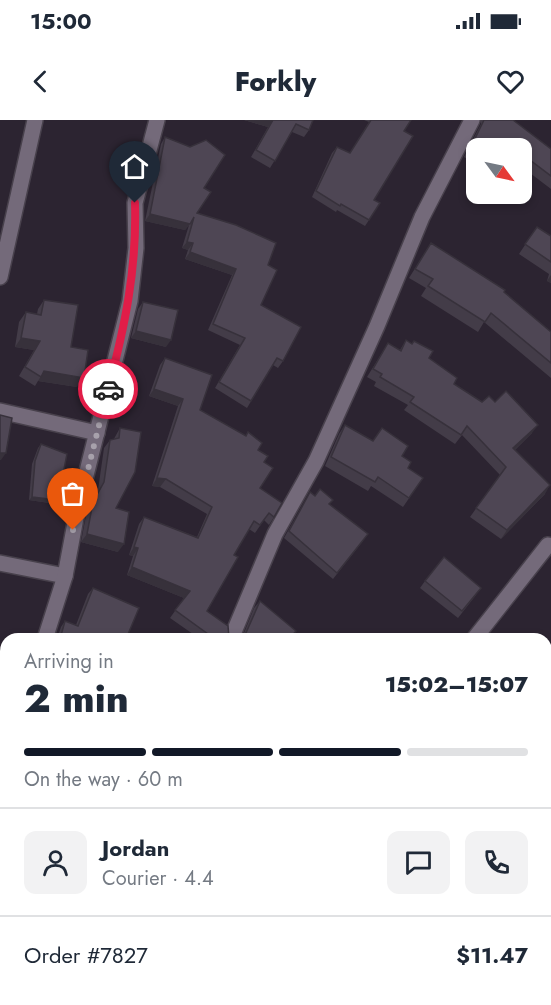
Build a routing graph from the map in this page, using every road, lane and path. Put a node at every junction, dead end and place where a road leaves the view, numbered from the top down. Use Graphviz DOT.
graph roads {
  1 [pos="35,120"];
  2 [pos="157,120"];
  3 [pos="472,120"];
  4 [pos="0,277"];
  5 [pos="0,411"];
  6 [pos="97,433"];
  7 [pos="548,544"];
  8 [pos="0,563"];
  9 [pos="64,576"];
  10 [pos="47,633"];
  11 [pos="234,633"];
  12 [pos="479,633"];
  1 -- 4 [label="street"];
  2 -- 6 [label="street"];
  3 -- 11 [label="street"];
  5 -- 6 [label="street"];
  6 -- 9 [label="street"];
  7 -- 12 [label="street"];
  8 -- 9 [label="street"];
  9 -- 10 [label="street"];
}
